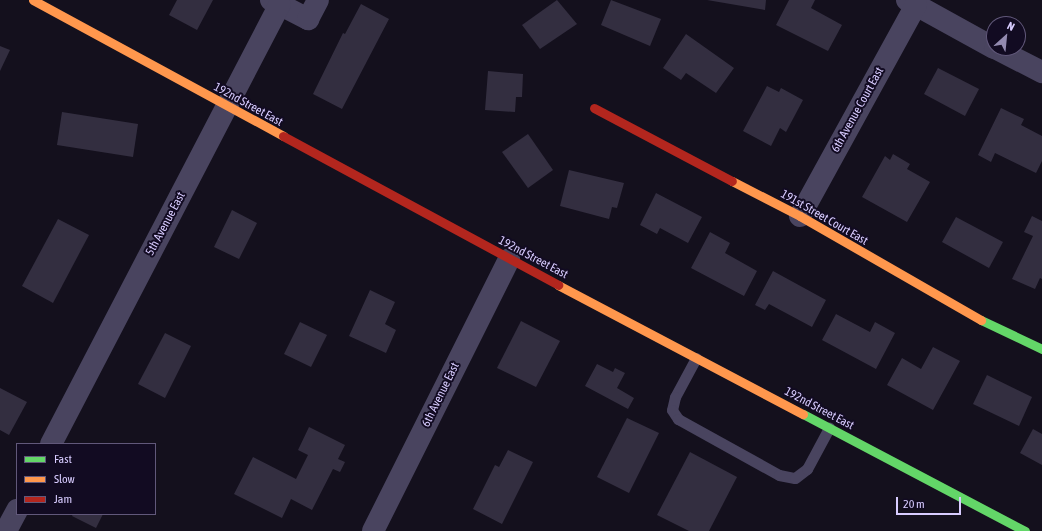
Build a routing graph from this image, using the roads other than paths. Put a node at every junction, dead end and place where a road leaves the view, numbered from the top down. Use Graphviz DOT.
graph roads {
  1 [pos="33,0"];
  2 [pos="318,0"];
  3 [pos="276,2"];
  4 [pos="912,3"];
  5 [pos="986,44"];
  6 [pos="1010,56"];
  7 [pos="1042,72"];
  8 [pos="227,107"];
  9 [pos="594,108"];
  10 [pos="800,216"];
  11 [pos="509,259"];
  12 [pos="1042,349"];
  13 [pos="696,358"];
  14 [pos="829,428"];
  15 [pos="52,443"];
  16 [pos="16,512"];
  17 [pos="6,531"];
  18 [pos="373,531"];
  19 [pos="1025,531"];
  1 -- 8 [label="street, 192nd Street East"];
  2 -- 3 [label="street, 5th Avenue East"];
  3 -- 8 [label="street, 5th Avenue East"];
  4 -- 5 [label="street"];
  4 -- 10 [label="street, 6th Avenue Court East"];
  6 -- 7 [label="street"];
  8 -- 11 [label="street, 192nd Street East"];
  8 -- 15 [label="street, 5th Avenue East"];
  9 -- 10 [label="street, 191st Street Court East"];
  10 -- 12 [label="street, 191st Street Court East"];
  11 -- 13 [label="street, 192nd Street East"];
  11 -- 18 [label="street, 6th Avenue East"];
  13 -- 14 [label="street, 192nd Street East"];
  13 -- 14 [label="lane"];
  14 -- 19 [label="street, 192nd Street East"];
  16 -- 17 [label="street"];
}
